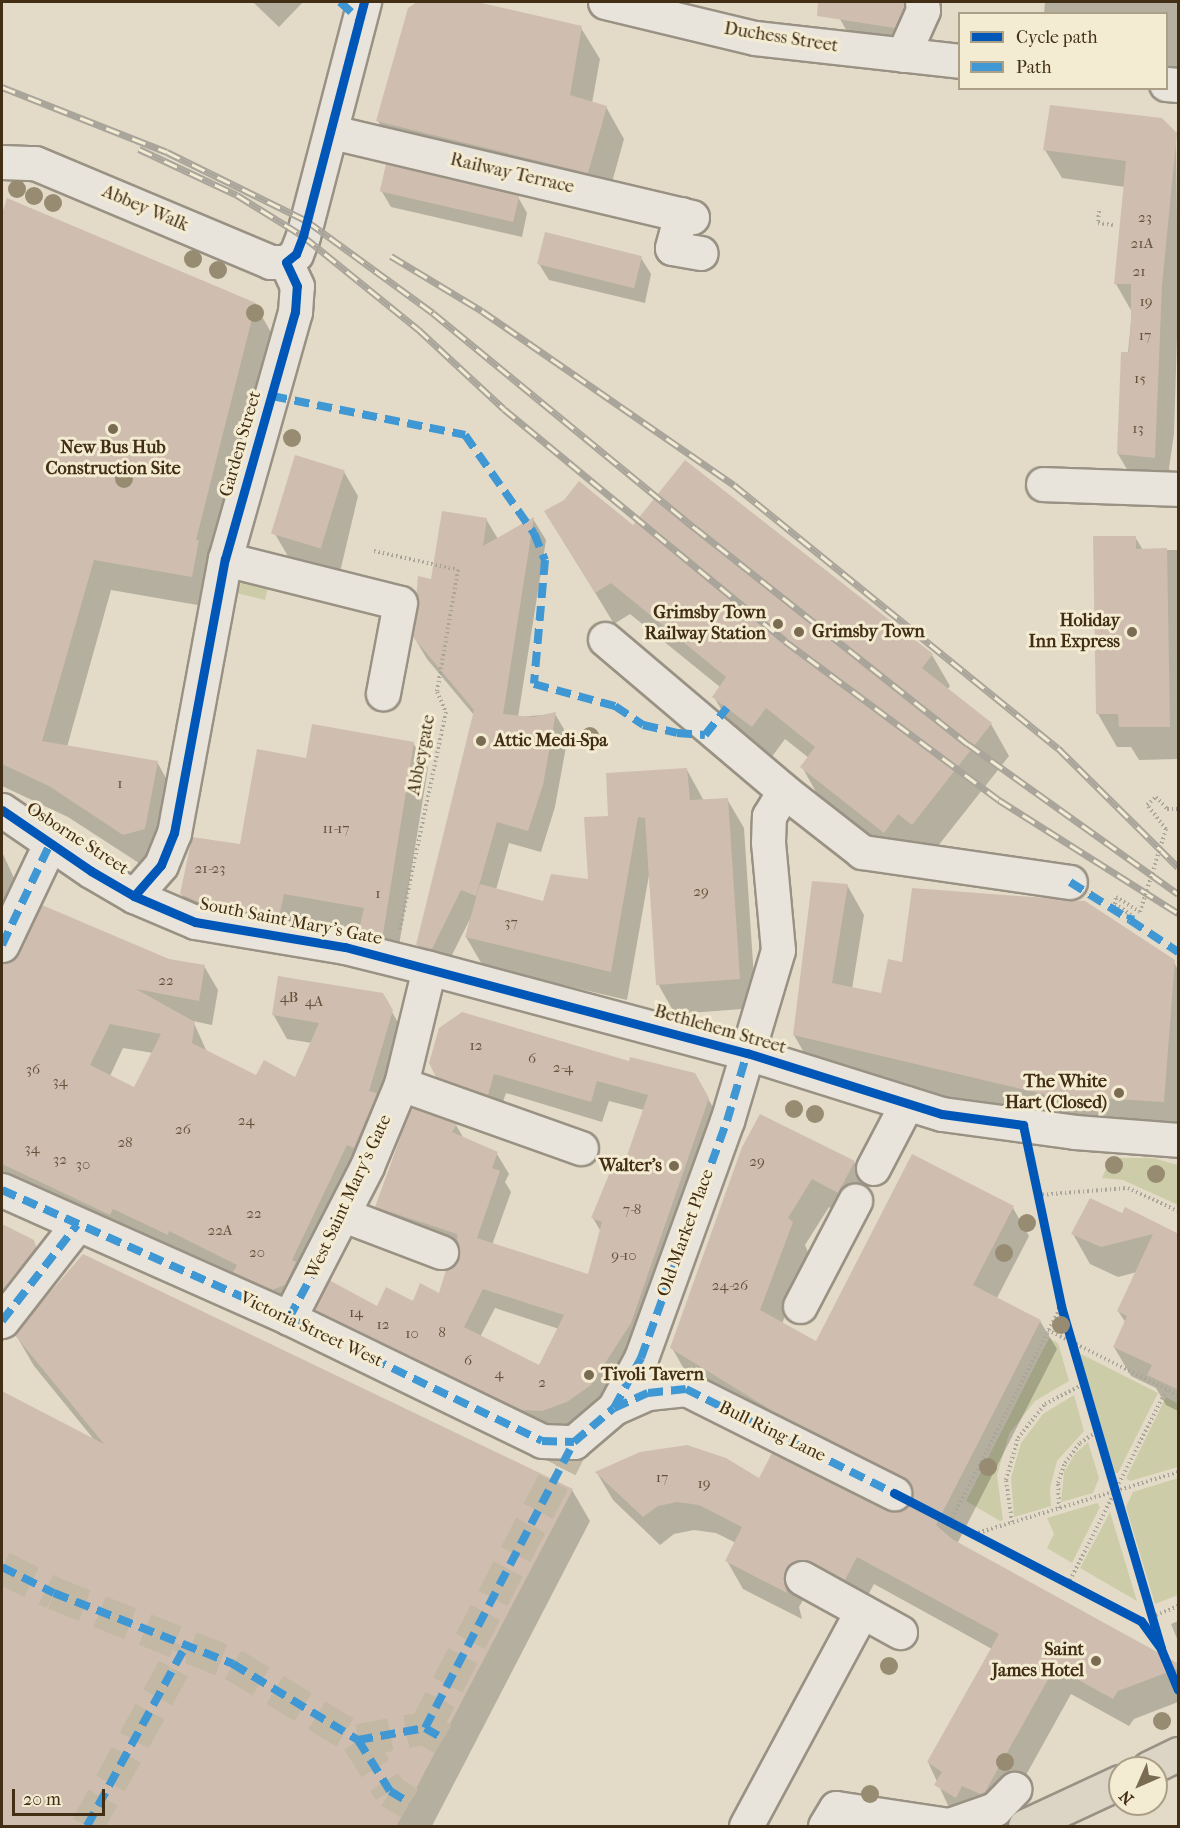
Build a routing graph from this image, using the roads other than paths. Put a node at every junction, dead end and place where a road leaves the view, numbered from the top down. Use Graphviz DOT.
graph roads {
  1 [pos="364,2"];
  2 [pos="605,2"];
  3 [pos="922,2"];
  4 [pos="903,55"];
  5 [pos="958,61"];
  6 [pos="332,132"];
  7 [pos="2,162"];
  8 [pos="701,253"];
  9 [pos="286,262"];
  10 [pos="1043,484"];
  11 [pos="1179,489"];
  12 [pos="225,559"];
  13 [pos="604,639"];
  14 [pos="383,693"];
  15 [pos="784,791"];
  16 [pos="2,810"];
  17 [pos="51,842"];
  18 [pos="1070,882"];
  19 [pos="134,896"];
  20 [pos="2,945"];
  21 [pos="410,964"];
  22 [pos="747,1053"];
  23 [pos="401,1084"];
  24 [pos="908,1103"];
  25 [pos="1179,1140"];
  26 [pos="581,1148"];
  27 [pos="873,1168"];
  28 [pos="2,1190"];
  29 [pos="855,1201"];
  30 [pos="344,1215"];
  31 [pos="76,1225"];
  32 [pos="441,1252"];
  33 [pos="800,1306"];
  34 [pos="290,1318"];
  35 [pos="2,1321"];
  36 [pos="614,1408"];
  37 [pos="894,1493"];
  38 [pos="802,1578"];
  39 [pos="862,1611"];
  40 [pos="900,1632"];
  41 [pos="1108,1788"];
  42 [pos="1014,1789"];
  43 [pos="746,1827"];
  44 [pos="825,1827"];
  45 [pos="1025,1827"];
  1 -- 6 [label="street"];
  2 -- 4 [label="street, Duchess Street"];
  3 -- 4 [label="street"];
  4 -- 5 [label="street, Duchess Street"];
  6 -- 8 [label="street, Railway Terrace"];
  6 -- 9 [label="street"];
  7 -- 9 [label="street, Abbey Walk"];
  9 -- 12 [label="street, Garden Street"];
  10 -- 11 [label="street"];
  12 -- 14 [label="street"];
  12 -- 19 [label="street, Garden Street"];
  13 -- 15 [label="street"];
  15 -- 18 [label="street"];
  15 -- 22 [label="street, Old Market Place"];
  16 -- 17 [label="street, Osborne Street"];
  17 -- 19 [label="street, Osborne Street"];
  17 -- 20 [label="street"];
  19 -- 21 [label="street, South Saint Mary's Gate"];
  21 -- 22 [label="street, Bethlehem Street"];
  21 -- 23 [label="street, West Saint Mary's Gate"];
  22 -- 24 [label="street, Bethlehem Street"];
  22 -- 36 [label="street, Old Market Place"];
  23 -- 26 [label="street"];
  23 -- 30 [label="street, West Saint Mary's Gate"];
  24 -- 25 [label="street, Bethlehem Street"];
  24 -- 27 [label="street"];
  28 -- 31 [label="street, Victoria Street West"];
  29 -- 33 [label="street"];
  30 -- 32 [label="street"];
  30 -- 34 [label="street, West Saint Mary's Gate"];
  31 -- 34 [label="street, Victoria Street West"];
  31 -- 35 [label="street"];
  34 -- 36 [label="street, Victoria Street West"];
  36 -- 37 [label="street, Bull Ring Lane"];
  38 -- 39 [label="street"];
  39 -- 40 [label="street"];
  39 -- 43 [label="street"];
  41 -- 45 [label="main road"];
  42 -- 44 [label="street"];
}
